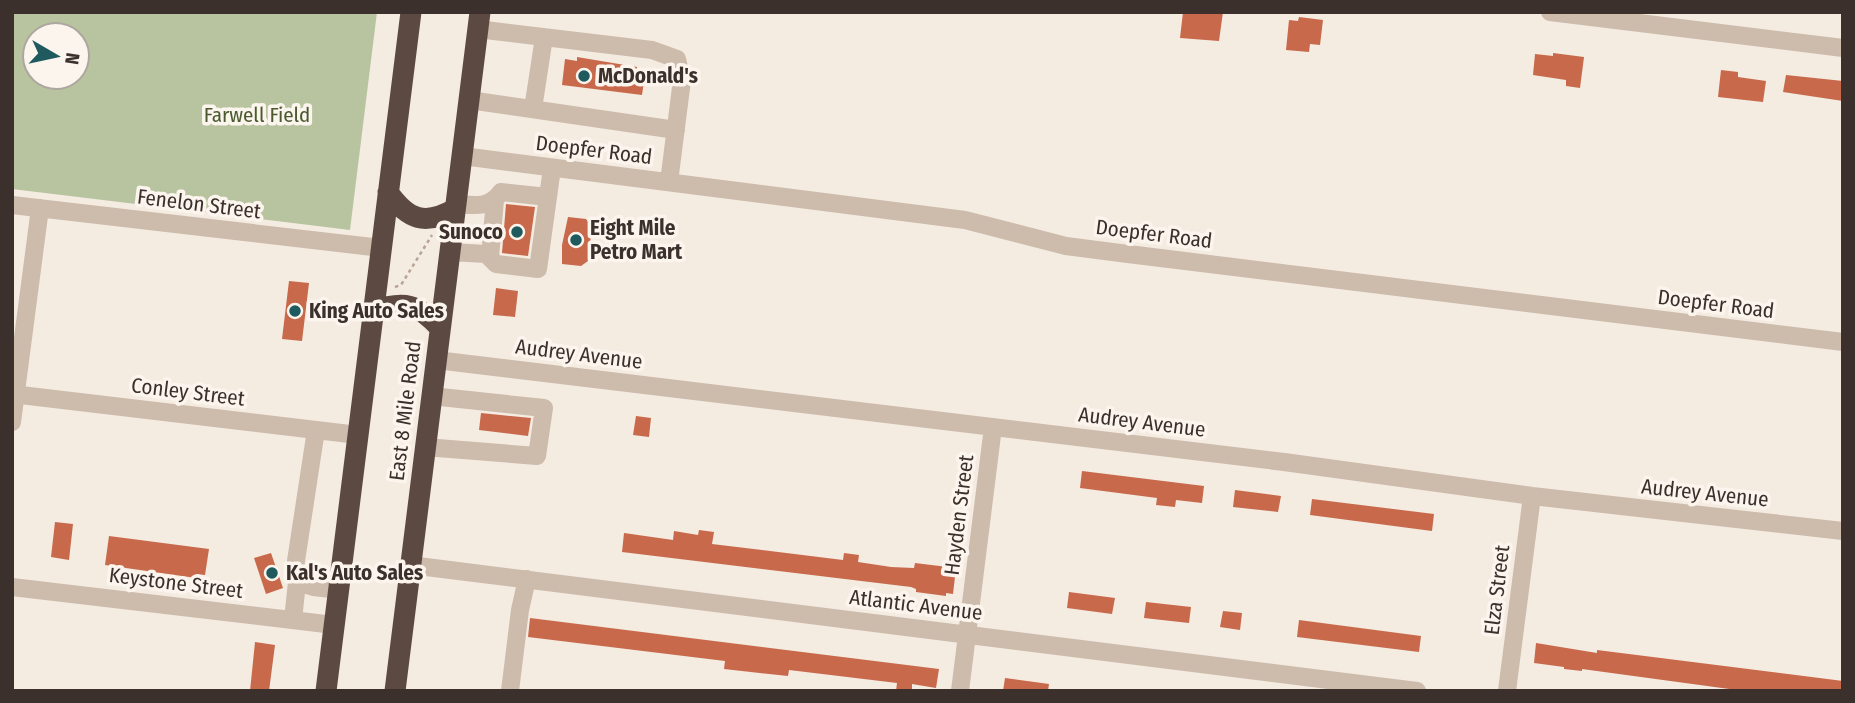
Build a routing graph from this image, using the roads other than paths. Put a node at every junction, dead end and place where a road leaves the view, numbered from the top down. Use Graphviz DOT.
graph roads {
  1 [pos="411,12"];
  2 [pos="1550,12"];
  3 [pos="1604,16"];
  4 [pos="478,21"];
  5 [pos="544,37"];
  6 [pos="1843,48"];
  7 [pos="469,100"];
  8 [pos="533,109"];
  9 [pos="676,130"];
  10 [pos="462,156"];
  11 [pos="552,168"];
  12 [pos="669,182"];
  13 [pos="388,192"];
  14 [pos="548,197"];
  15 [pos="495,200"];
  16 [pos="12,205"];
  17 [pos="455,207"];
  18 [pos="40,208"];
  19 [pos="381,248"];
  20 [pos="450,252"];
  21 [pos="490,257"];
  22 [pos="373,311"];
  23 [pos="440,328"];
  24 [pos="1843,342"];
  25 [pos="436,360"];
  26 [pos="14,394"];
  27 [pos="431,396"];
  28 [pos="12,422"];
  29 [pos="993,427"];
  30 [pos="316,430"];
  31 [pos="358,435"];
  32 [pos="425,447"];
  33 [pos="1532,496"];
  34 [pos="1843,531"];
  35 [pos="410,565"];
  36 [pos="527,579"];
  37 [pos="297,582"];
  38 [pos="12,587"];
  39 [pos="339,590"];
  40 [pos="292,620"];
  41 [pos="334,625"];
  42 [pos="967,634"];
  43 [pos="326,691"];
  44 [pos="395,691"];
  45 [pos="510,691"];
  46 [pos="960,691"];
  47 [pos="1417,691"];
  48 [pos="1507,691"];
  1 -- 13 [label="highway, East 8 Mile Road"];
  2 -- 3 [label="street"];
  3 -- 6 [label="street"];
  4 -- 5 [label="street"];
  4 -- 7 [label="highway, East 8 Mile Road"];
  5 -- 8 [label="street"];
  5 -- 9 [label="street"];
  7 -- 8 [label="street"];
  7 -- 10 [label="highway, East 8 Mile Road"];
  8 -- 9 [label="street"];
  9 -- 12 [label="street"];
  10 -- 11 [label="street, Doepfer Road"];
  10 -- 17 [label="highway, East 8 Mile Road"];
  11 -- 12 [label="street, Doepfer Road"];
  11 -- 14 [label="street"];
  12 -- 24 [label="street, Doepfer Road"];
  13 -- 17 [label="highway"];
  13 -- 19 [label="highway, East 8 Mile Road"];
  14 -- 15 [label="street"];
  14 -- 21 [label="street"];
  15 -- 17 [label="street"];
  15 -- 21 [label="street"];
  16 -- 18 [label="street, Fenelon Street"];
  17 -- 20 [label="highway, East 8 Mile Road"];
  18 -- 19 [label="street, Fenelon Street"];
  18 -- 26 [label="street"];
  19 -- 22 [label="highway, East 8 Mile Road"];
  20 -- 21 [label="street"];
  20 -- 23 [label="highway, East 8 Mile Road"];
  22 -- 23 [label="highway"];
  22 -- 31 [label="highway, East 8 Mile Road"];
  23 -- 25 [label="highway, East 8 Mile Road"];
  25 -- 27 [label="highway, East 8 Mile Road"];
  25 -- 29 [label="street, Audrey Avenue"];
  26 -- 28 [label="street"];
  26 -- 30 [label="street, Conley Street"];
  27 -- 32 [label="highway, East 8 Mile Road"];
  27 -- 32 [label="street"];
  29 -- 33 [label="street, Audrey Avenue"];
  29 -- 42 [label="street, Hayden Street"];
  30 -- 31 [label="street, Conley Street"];
  30 -- 37 [label="street"];
  31 -- 39 [label="highway, East 8 Mile Road"];
  32 -- 35 [label="highway, East 8 Mile Road"];
  33 -- 34 [label="street, Audrey Avenue"];
  33 -- 48 [label="street, Elza Street"];
  35 -- 36 [label="street, Atlantic Avenue"];
  35 -- 44 [label="highway, East 8 Mile Road"];
  36 -- 42 [label="street, Atlantic Avenue"];
  36 -- 45 [label="street"];
  37 -- 39 [label="street"];
  37 -- 40 [label="street"];
  38 -- 40 [label="street, Keystone Street"];
  39 -- 41 [label="highway, East 8 Mile Road"];
  40 -- 41 [label="street, Keystone Street"];
  41 -- 43 [label="highway, East 8 Mile Road"];
  42 -- 46 [label="street, Hayden Street"];
  42 -- 47 [label="street, Atlantic Avenue"];
}
